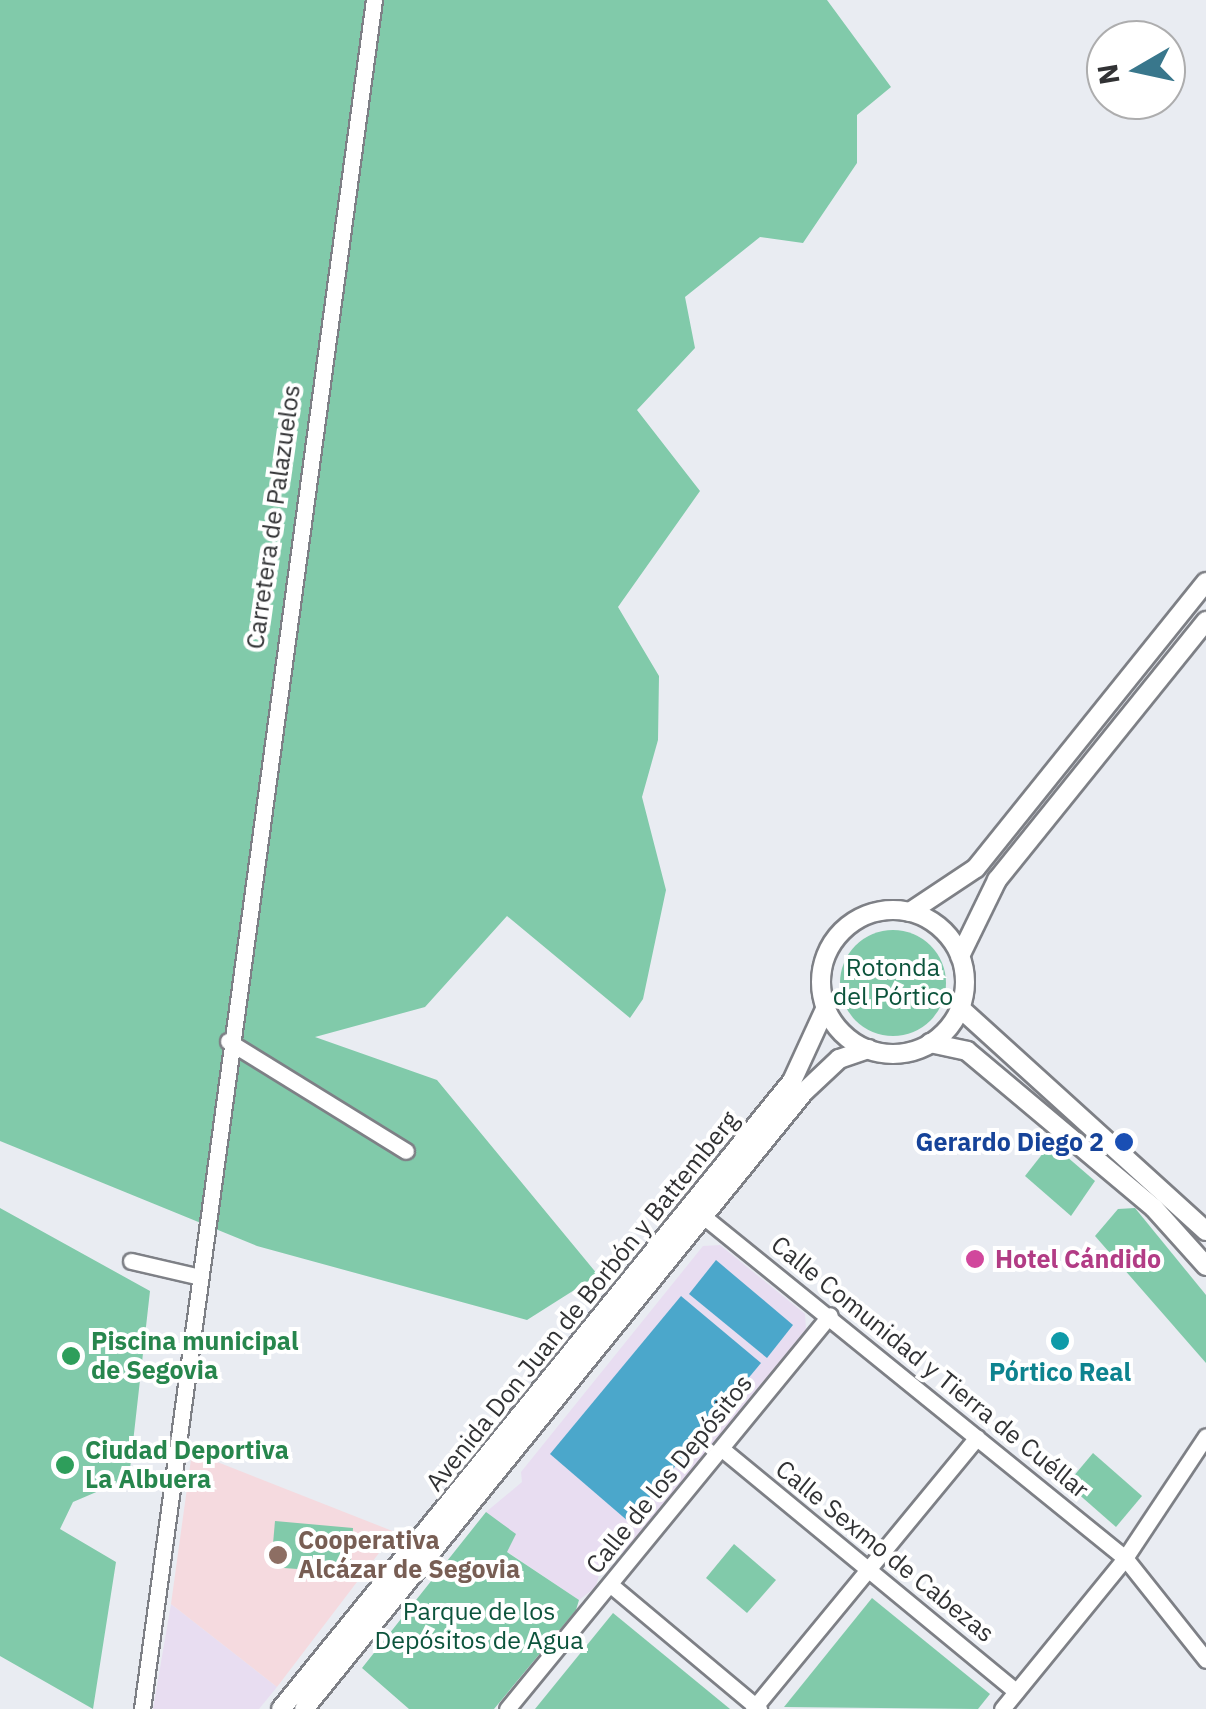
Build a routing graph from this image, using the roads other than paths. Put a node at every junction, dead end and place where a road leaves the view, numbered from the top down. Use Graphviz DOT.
graph roads {
  1 [pos="374,0"];
  2 [pos="1206,582"];
  3 [pos="1206,621"];
  4 [pos="910,912"];
  5 [pos="960,956"];
  6 [pos="826,1006"];
  7 [pos="960,1008"];
  8 [pos="228,1041"];
  9 [pos="930,1043"];
  10 [pos="868,1049"];
  11 [pos="406,1151"];
  12 [pos="703,1216"];
  13 [pos="1206,1231"];
  14 [pos="131,1261"];
  15 [pos="1206,1266"];
  16 [pos="192,1276"];
  17 [pos="830,1316"];
  18 [pos="1206,1436"];
  19 [pos="978,1437"];
  20 [pos="722,1449"];
  21 [pos="1125,1558"];
  22 [pos="866,1570"];
  23 [pos="612,1586"];
  24 [pos="1206,1660"];
  25 [pos="1016,1691"];
  26 [pos="755,1708"];
  27 [pos="142,1709"];
  28 [pos="281,1709"];
  29 [pos="304,1709"];
  30 [pos="507,1709"];
  31 [pos="1002,1709"];
  1 -- 8 [label="street, Carretera de Palazuelos"];
  2 -- 4 [label="main road"];
  3 -- 5 [label="main road"];
  4 -- 5 [label="main road"];
  4 -- 6 [label="main road"];
  5 -- 7 [label="main road"];
  6 -- 10 [label="main road"];
  6 -- 28 [label="main road, Avenida Don Juan de Borbón y Battemberg"];
  7 -- 9 [label="main road"];
  7 -- 13 [label="main road"];
  8 -- 11 [label="street"];
  8 -- 16 [label="street, Carretera de Palazuelos"];
  9 -- 10 [label="main road"];
  9 -- 15 [label="main road"];
  10 -- 12 [label="main road, Avenida Don Juan de Borbón y Battemberg"];
  12 -- 17 [label="street, Calle Comunidad y Tierra de Cuéllar"];
  12 -- 29 [label="main road, Avenida Don Juan de Borbón y Battemberg"];
  14 -- 16 [label="street"];
  16 -- 27 [label="street, Carretera de Palazuelos"];
  17 -- 19 [label="street, Calle Comunidad y Tierra de Cuéllar"];
  17 -- 20 [label="street, Calle de los Depósitos"];
  18 -- 21 [label="street"];
  19 -- 21 [label="street, Calle Comunidad y Tierra de Cuéllar"];
  19 -- 22 [label="street"];
  20 -- 22 [label="street, Calle Sexmo de Cabezas"];
  20 -- 23 [label="street, Calle de los Depósitos"];
  21 -- 24 [label="street, Calle Comunidad y Tierra de Cuéllar"];
  21 -- 25 [label="street"];
  22 -- 25 [label="street, Calle Sexmo de Cabezas"];
  22 -- 26 [label="street"];
  23 -- 26 [label="street"];
  23 -- 30 [label="street, Calle de los Depósitos"];
  25 -- 31 [label="street"];
}
